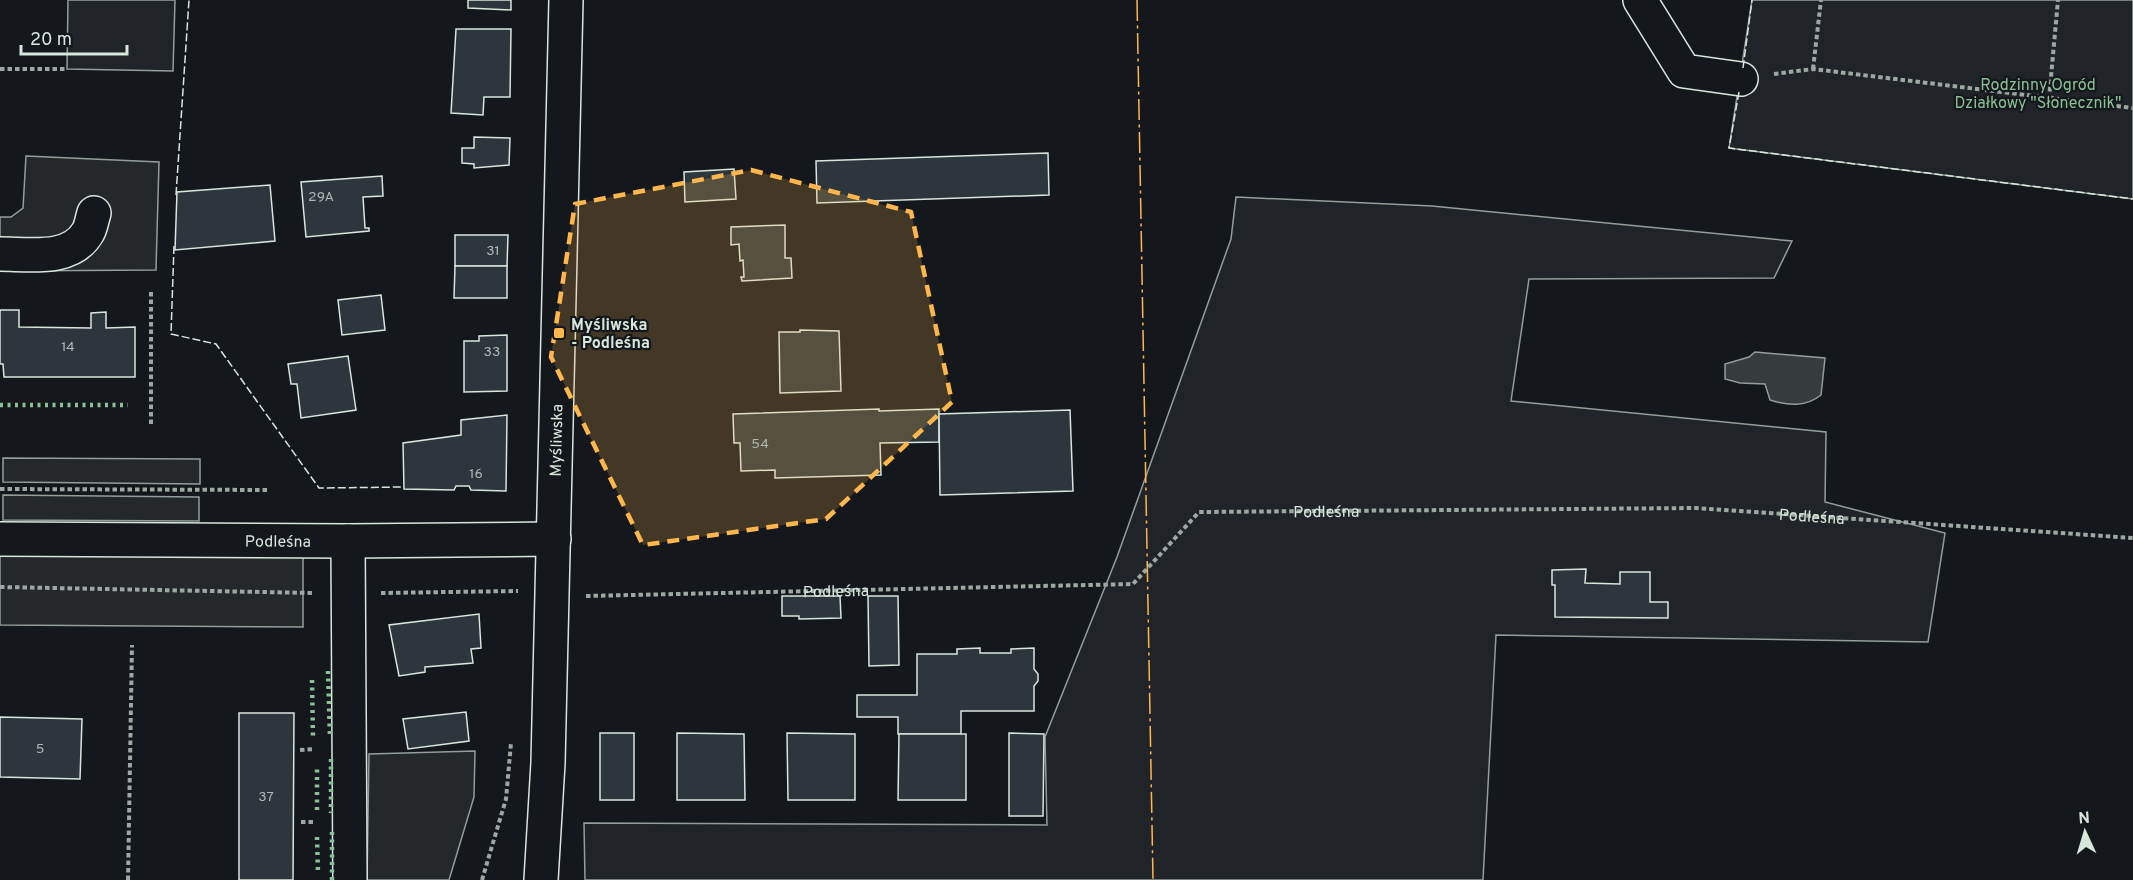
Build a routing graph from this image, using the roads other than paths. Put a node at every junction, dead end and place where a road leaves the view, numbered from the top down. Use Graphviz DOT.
graph roads {
  1 [pos="566,0"];
  2 [pos="1640,0"];
  3 [pos="1741,79"];
  4 [pos="94,213"];
  5 [pos="0,254"];
  6 [pos="0,539"];
  7 [pos="554,539"];
  8 [pos="348,541"];
  9 [pos="350,880"];
  10 [pos="541,880"];
  1 -- 7 [label="street, Myśliwska"];
  2 -- 3 [label="street"];
  4 -- 5 [label="street"];
  6 -- 8 [label="street, Podleśna"];
  7 -- 8 [label="street, Podleśna"];
  7 -- 10 [label="street, Myśliwska"];
  8 -- 9 [label="street"];
}
